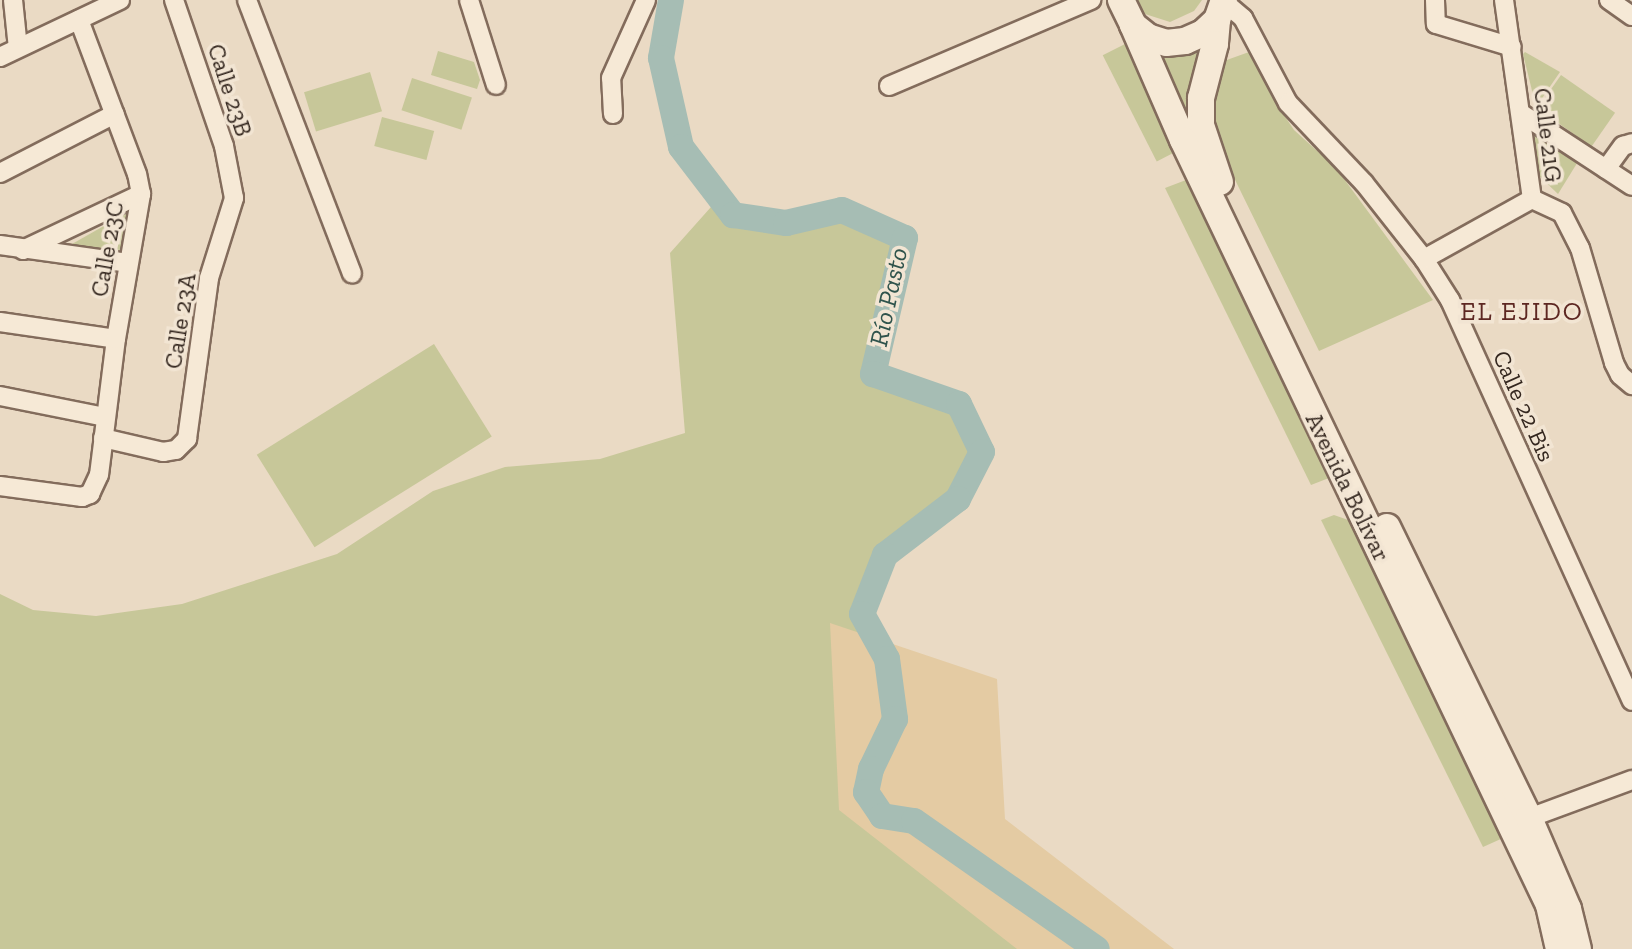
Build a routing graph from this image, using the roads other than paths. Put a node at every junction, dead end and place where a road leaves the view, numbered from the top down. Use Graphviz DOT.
graph roads {
  1 [pos="13,0"];
  2 [pos="120,0"];
  3 [pos="174,0"];
  4 [pos="247,0"];
  5 [pos="469,0"];
  6 [pos="646,0"];
  7 [pos="1091,0"];
  8 [pos="1435,0"];
  9 [pos="1504,0"];
  10 [pos="1609,0"];
  11 [pos="99,5"];
  12 [pos="1222,7"];
  13 [pos="1124,8"];
  14 [pos="1632,16"];
  15 [pos="79,20"];
  16 [pos="1512,47"];
  17 [pos="18,48"];
  18 [pos="0,57"];
  19 [pos="496,85"];
  20 [pos="889,86"];
  21 [pos="115,114"];
  22 [pos="613,114"];
  23 [pos="1522,114"];
  24 [pos="1632,143"];
  25 [pos="1606,169"];
  26 [pos="0,173"];
  27 [pos="1632,186"];
  28 [pos="141,194"];
  29 [pos="234,198"];
  30 [pos="1532,199"];
  31 [pos="0,245"];
  32 [pos="23,250"];
  33 [pos="1424,259"];
  34 [pos="128,263"];
  35 [pos="352,274"];
  36 [pos="0,322"];
  37 [pos="116,339"];
  38 [pos="1632,385"];
  39 [pos="0,396"];
  40 [pos="105,417"];
  41 [pos="103,438"];
  42 [pos="0,486"];
  43 [pos="1632,701"];
  44 [pos="1632,780"];
  45 [pos="1529,818"];
  46 [pos="1559,949"];
  47 [pos="1578,949"];
  1 -- 17 [label="street"];
  2 -- 11 [label="street"];
  3 -- 29 [label="street, Calle 23B"];
  4 -- 35 [label="street"];
  5 -- 19 [label="street"];
  6 -- 22 [label="street"];
  7 -- 20 [label="street"];
  8 -- 16 [label="street"];
  9 -- 16 [label="street, Calle 21G"];
  10 -- 14 [label="street"];
  11 -- 15 [label="street"];
  12 -- 13 [label="main road"];
  12 -- 33 [label="street, Calle 22 Bis"];
  12 -- 45 [label="main road, Avenida Bolívar"];
  13 -- 46 [label="main road, Avenida Bolívar"];
  15 -- 17 [label="street"];
  15 -- 21 [label="street, Calle 23C"];
  16 -- 23 [label="street, Calle 21G"];
  17 -- 18 [label="street"];
  21 -- 26 [label="street"];
  21 -- 28 [label="street, Calle 23C"];
  23 -- 25 [label="street"];
  23 -- 30 [label="street, Calle 21G"];
  24 -- 25 [label="street"];
  25 -- 27 [label="street"];
  28 -- 32 [label="street"];
  28 -- 34 [label="street, Calle 23C"];
  29 -- 41 [label="street, Calle 23A"];
  30 -- 33 [label="street"];
  30 -- 38 [label="street, Calle 21G"];
  31 -- 32 [label="street"];
  32 -- 34 [label="street"];
  33 -- 43 [label="street, Calle 22 Bis"];
  34 -- 37 [label="street, Calle 23C"];
  36 -- 37 [label="street"];
  37 -- 40 [label="street, Calle 23C"];
  39 -- 40 [label="street"];
  40 -- 41 [label="street, Calle 23C"];
  41 -- 42 [label="street, Calle 23C"];
  44 -- 45 [label="street"];
  45 -- 47 [label="main road, Avenida Bolívar"];
}
